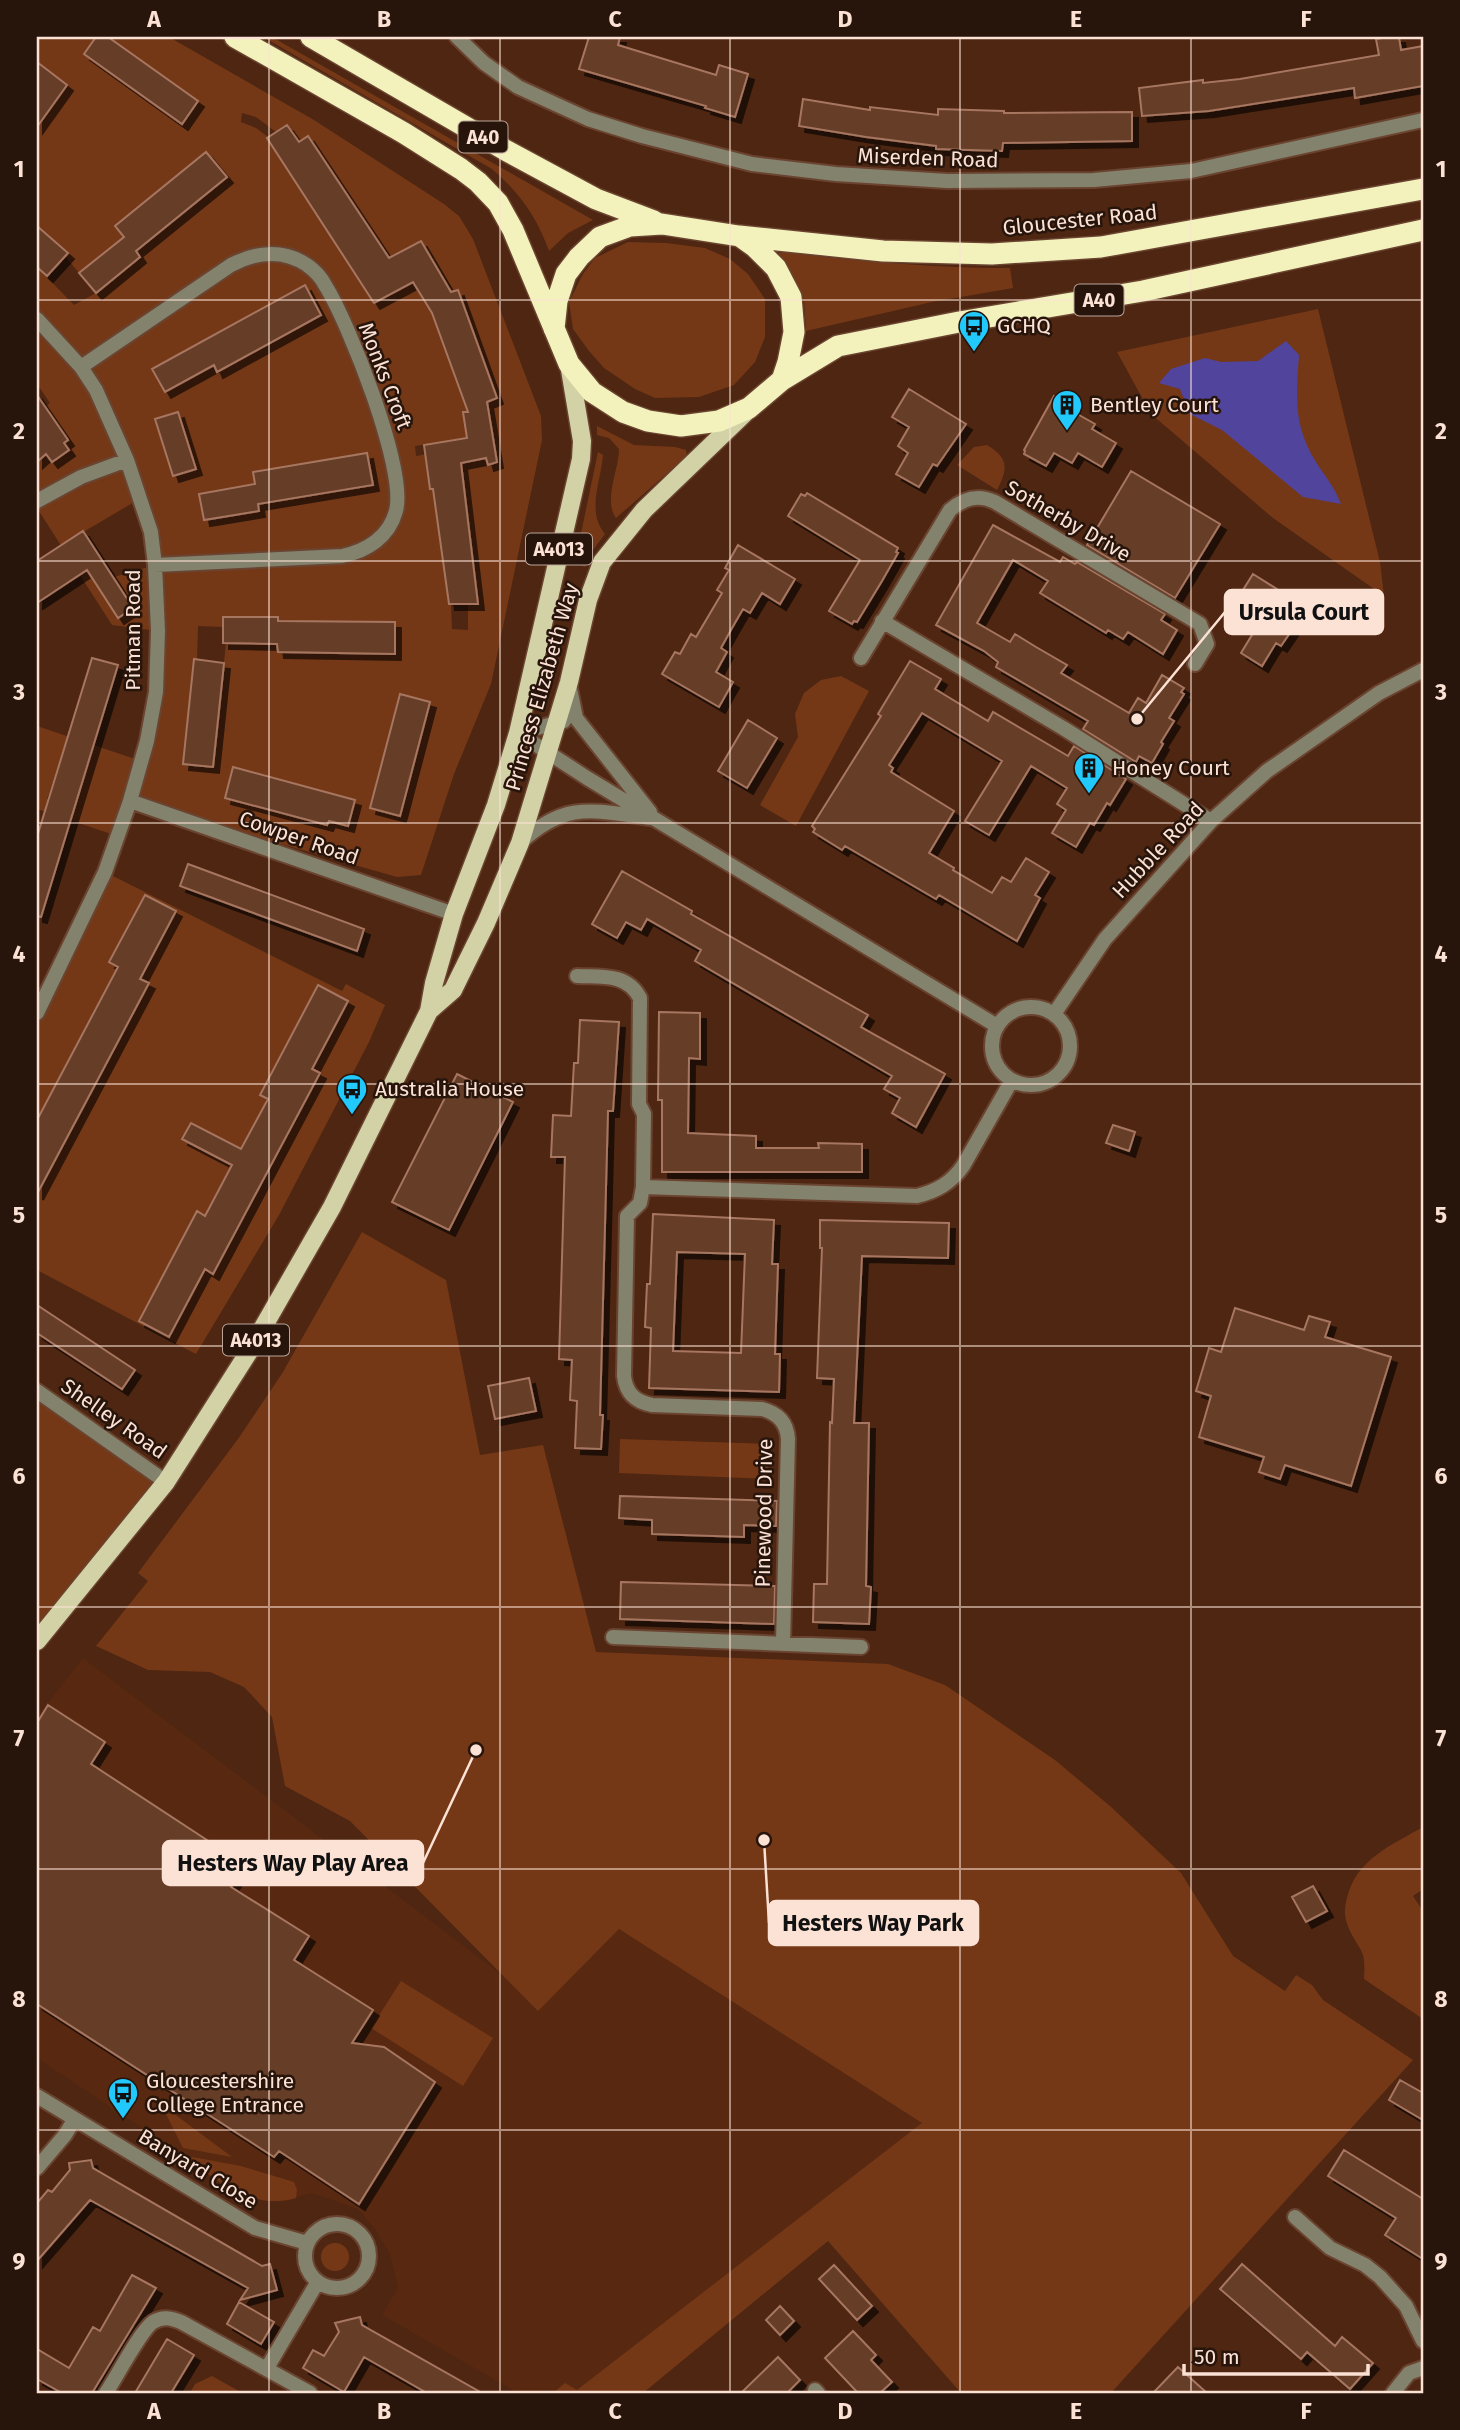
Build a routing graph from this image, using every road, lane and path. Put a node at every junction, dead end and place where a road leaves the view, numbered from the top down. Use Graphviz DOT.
graph roads {
  1 [pos="235,37"];
  2 [pos="311,37"];
  3 [pos="457,37"];
  4 [pos="1423,120"];
  5 [pos="1423,188"];
  6 [pos="662,224"];
  7 [pos="1423,230"];
  8 [pos="739,236"];
  9 [pos="37,319"];
  10 [pos="554,329"];
  11 [pos="569,364"];
  12 [pos="81,367"];
  13 [pos="782,380"];
  14 [pos="749,408"];
  15 [pos="127,460"];
  16 [pos="37,501"];
  17 [pos="155,565"];
  18 [pos="882,621"];
  19 [pos="861,658"];
  20 [pos="1195,664"];
  21 [pos="1423,670"];
  22 [pos="569,682"];
  23 [pos="576,718"];
  24 [pos="557,723"];
  25 [pos="518,733"];
  26 [pos="548,752"];
  27 [pos="130,801"];
  28 [pos="656,819"];
  29 [pos="1211,821"];
  30 [pos="520,843"];
  31 [pos="454,914"];
  32 [pos="577,976"];
  33 [pos="41,992"];
  34 [pos="429,1011"];
  35 [pos="37,1013"];
  36 [pos="1054,1014"];
  37 [pos="997,1026"];
  38 [pos="1012,1080"];
  39 [pos="643,1187"];
  40 [pos="37,1391"];
  41 [pos="166,1482"];
  42 [pos="613,1637"];
  43 [pos="37,1641"];
  44 [pos="783,1643"];
  45 [pos="861,1647"];
  46 [pos="37,2096"];
  47 [pos="74,2120"];
  48 [pos="37,2168"];
  49 [pos="1295,2217"];
  50 [pos="307,2243"];
  51 [pos="317,2283"];
  52 [pos="1423,2341"];
  53 [pos="267,2368"];
  54 [pos="1423,2368"];
  55 [pos="106,2393"];
  56 [pos="310,2393"];
  57 [pos="1392,2393"];
  1 -- 10 [label="highway, A40"];
  2 -- 6 [label="highway, A40"];
  3 -- 4 [label="street, Miserden Road"];
  5 -- 8 [label="highway, Gloucester Road"];
  6 -- 8 [label="highway"];
  6 -- 10 [label="highway"];
  7 -- 13 [label="highway, A40"];
  8 -- 13 [label="highway"];
  9 -- 12 [label="street, Pitman Road"];
  10 -- 11 [label="highway"];
  11 -- 14 [label="highway"];
  11 -- 25 [label="main road, Princess Elizabeth Way / A4013"];
  12 -- 15 [label="street, Pitman Road"];
  12 -- 17 [label="street, Monks Croft"];
  13 -- 14 [label="highway"];
  14 -- 22 [label="main road, Princess Elizabeth Way / A4013"];
  15 -- 16 [label="street"];
  15 -- 17 [label="street, Pitman Road"];
  17 -- 27 [label="street, Pitman Road"];
  18 -- 19 [label="street, Sotherby Drive"];
  18 -- 20 [label="street, Sotherby Drive"];
  18 -- 29 [label="street"];
  21 -- 29 [label="street, Hubble Road"];
  22 -- 23 [label="street"];
  22 -- 24 [label="main road, Princess Elizabeth Way / A4013"];
  23 -- 24 [label="street"];
  23 -- 28 [label="street"];
  24 -- 25 [label="street"];
  24 -- 26 [label="main road, Princess Elizabeth Way / A4013"];
  25 -- 26 [label="street"];
  25 -- 31 [label="main road, Princess Elizabeth Way / A4013"];
  26 -- 28 [label="street"];
  26 -- 30 [label="main road, Princess Elizabeth Way / A4013"];
  27 -- 31 [label="street, Cowper Road"];
  27 -- 33 [label="street, Pitman Road"];
  28 -- 30 [label="street"];
  28 -- 37 [label="street"];
  29 -- 36 [label="street, Hubble Road"];
  30 -- 34 [label="main road, Princess Elizabeth Way / A4013"];
  31 -- 34 [label="main road, Princess Elizabeth Way / A4013"];
  32 -- 39 [label="street, Pinewood Drive"];
  33 -- 35 [label="street, Pitman Road"];
  34 -- 41 [label="main road, Princess Elizabeth Way / A4013"];
  36 -- 37 [label="street"];
  36 -- 38 [label="street"];
  37 -- 38 [label="street"];
  38 -- 39 [label="street"];
  39 -- 44 [label="street, Pinewood Drive"];
  40 -- 41 [label="street, Shelley Road"];
  41 -- 43 [label="main road, Princess Elizabeth Way / A4013"];
  42 -- 44 [label="street"];
  44 -- 45 [label="street"];
  46 -- 47 [label="street, Banyard Close"];
  47 -- 48 [label="street"];
  47 -- 50 [label="street, Banyard Close"];
  49 -- 52 [label="street"];
  50 -- 51 [label="street"];
  50 -- 51 [label="street"];
  51 -- 53 [label="street"];
  53 -- 55 [label="street"];
  53 -- 56 [label="street"];
  54 -- 57 [label="street"];
}
